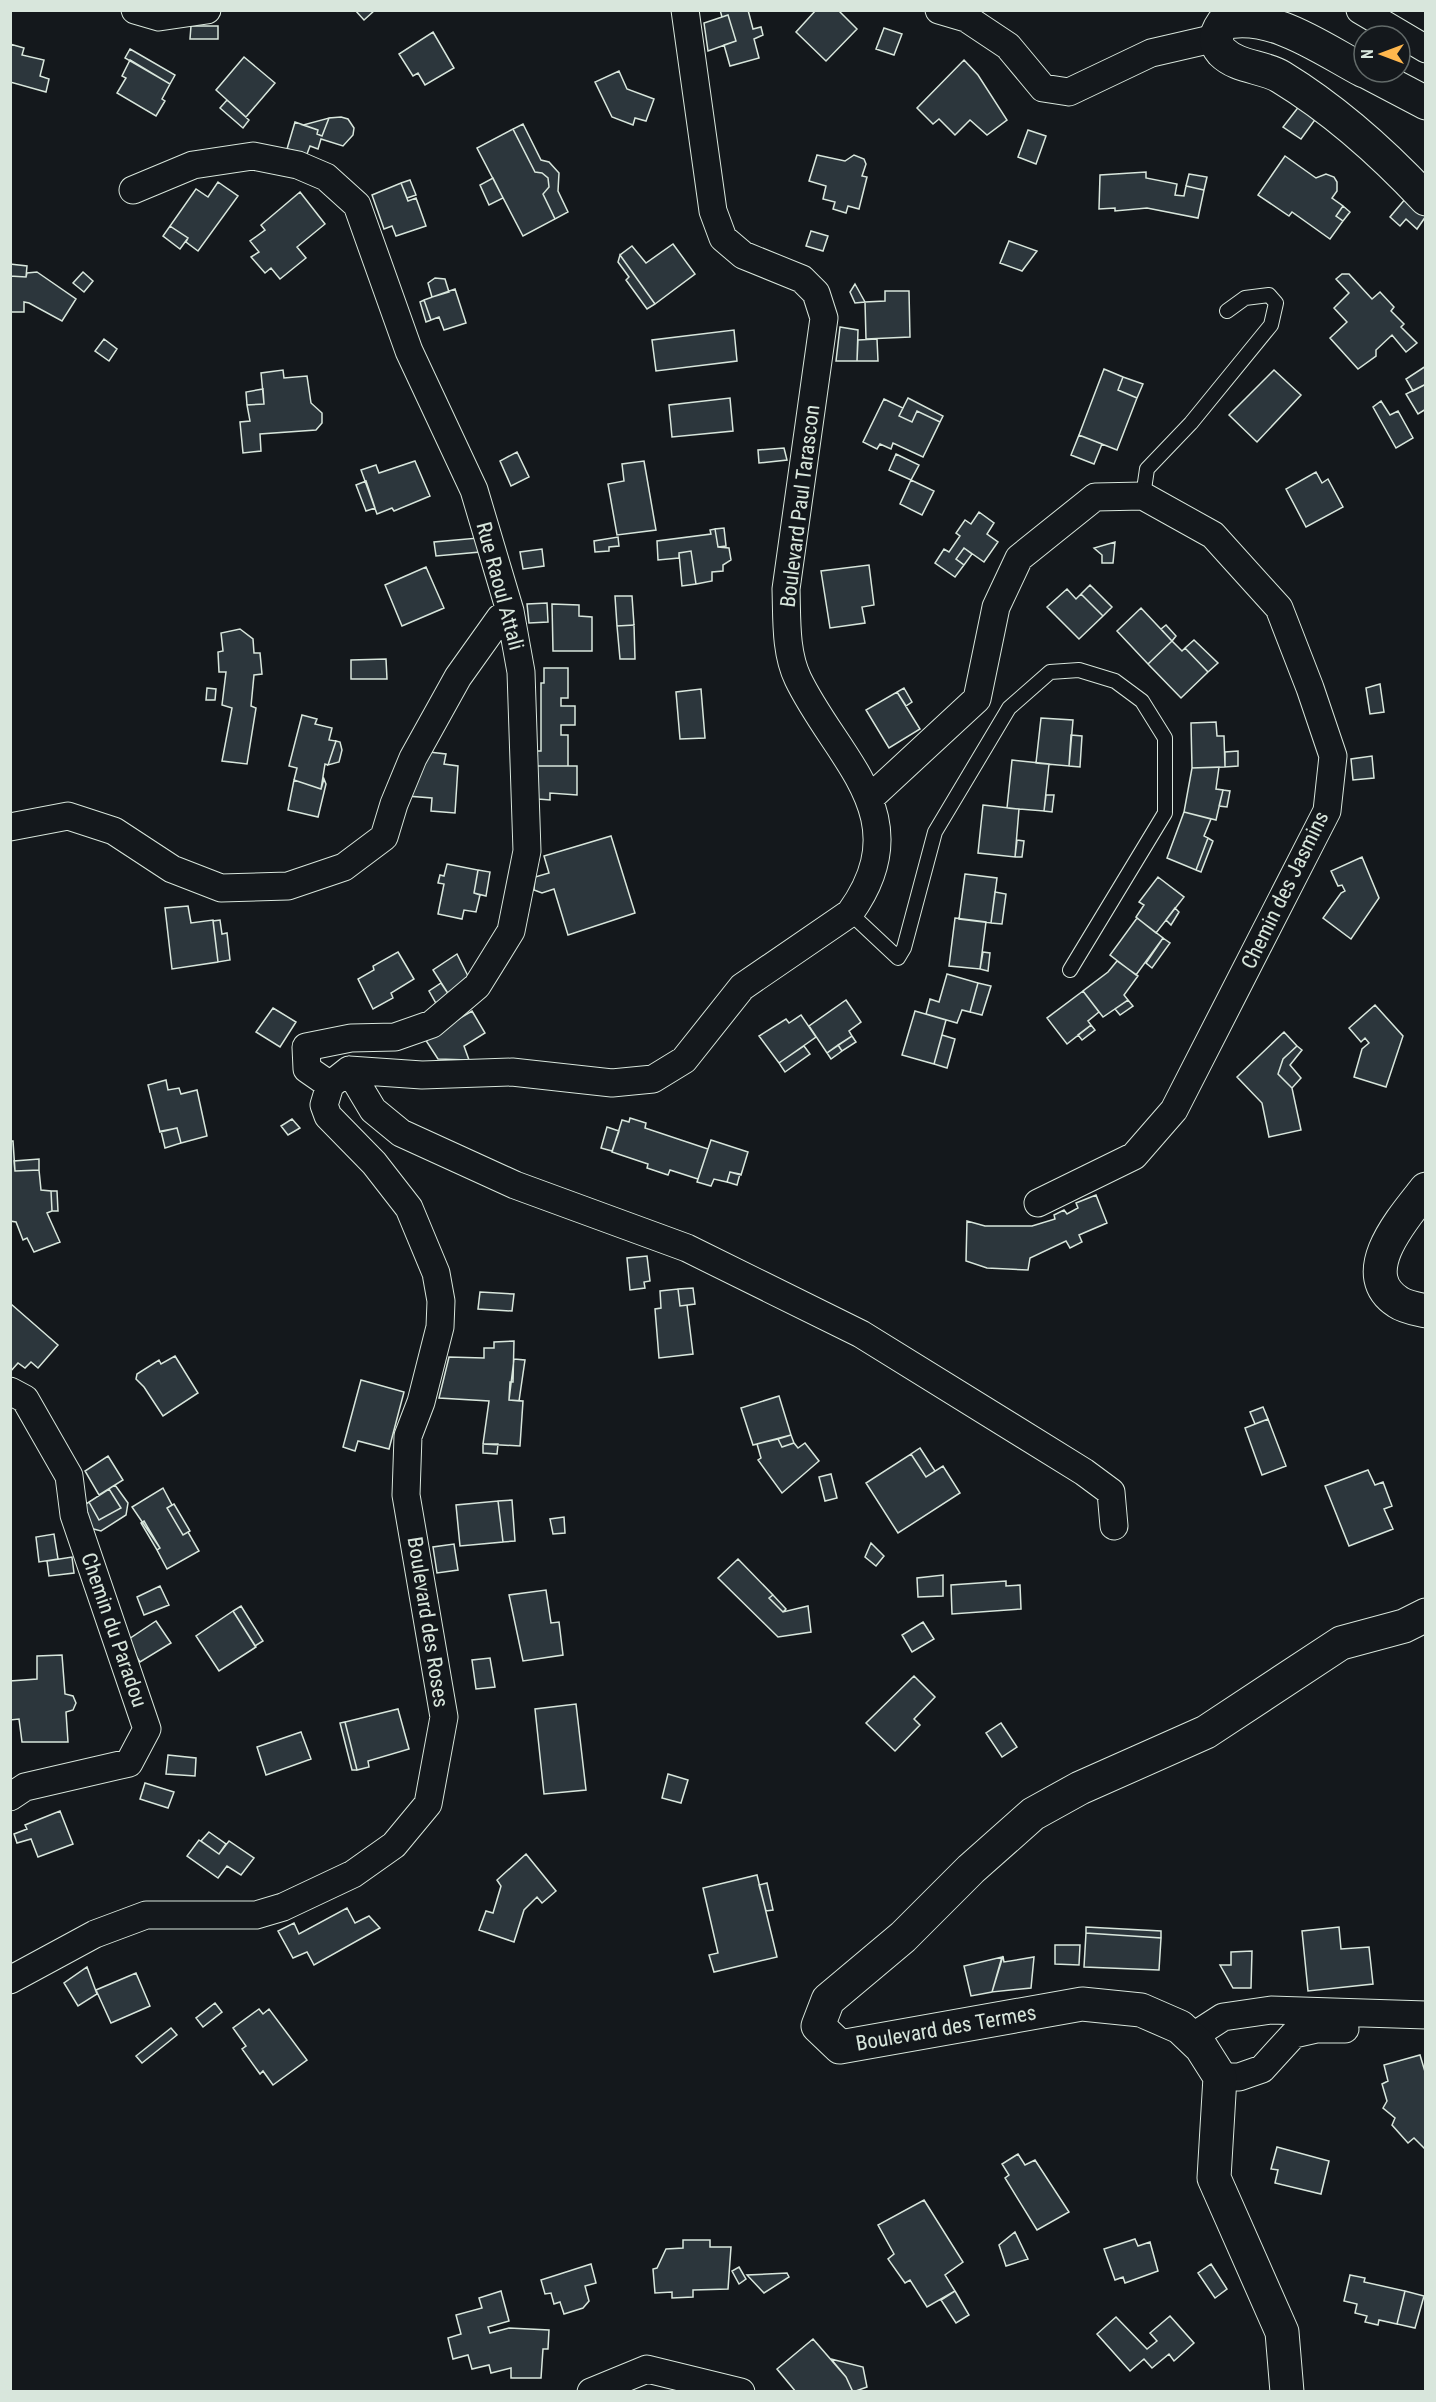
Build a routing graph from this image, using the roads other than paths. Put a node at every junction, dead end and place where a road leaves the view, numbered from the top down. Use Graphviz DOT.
graph roads {
  1 [pos="135,10"];
  2 [pos="207,10"];
  3 [pos="685,10"];
  4 [pos="939,10"];
  5 [pos="1360,10"];
  6 [pos="1216,38"];
  7 [pos="1425,49"];
  8 [pos="1352,64"];
  9 [pos="1389,84"];
  10 [pos="1425,103"];
  11 [pos="133,190"];
  12 [pos="1425,199"];
  13 [pos="1227,311"];
  14 [pos="1143,496"];
  15 [pos="510,610"];
  16 [pos="870,798"];
  17 [pos="10,827"];
  18 [pos="850,913"];
  19 [pos="1070,970"];
  20 [pos="340,1077"];
  21 [pos="1425,1189"];
  22 [pos="1038,1203"];
  23 [pos="1425,1311"];
  24 [pos="10,1391"];
  25 [pos="1114,1526"];
  26 [pos="1425,1615"];
  27 [pos="10,1797"];
  28 [pos="10,1980"];
  29 [pos="1425,2015"];
  30 [pos="1425,2028"];
  31 [pos="1192,2037"];
  32 [pos="1220,2077"];
  33 [pos="591,2391"];
  34 [pos="741,2391"];
  35 [pos="1287,2391"];
  1 -- 2 [label="street"];
  3 -- 16 [label="street, Boulevard Paul Tarascon"];
  4 -- 6 [label="street"];
  5 -- 7 [label="street"];
  6 -- 8 [label="street"];
  6 -- 12 [label="street"];
  9 -- 10 [label="street"];
  11 -- 15 [label="street, Rue Raoul Attali"];
  13 -- 14 [label="lane"];
  14 -- 16 [label="street"];
  14 -- 22 [label="street, Chemin des Jasmins"];
  15 -- 17 [label="street"];
  15 -- 20 [label="street, Rue Raoul Attali"];
  16 -- 18 [label="street, Boulevard Paul Tarascon"];
  18 -- 19 [label="lane"];
  18 -- 20 [label="street, Boulevard Paul Tarascon"];
  20 -- 25 [label="street"];
  20 -- 28 [label="street, Boulevard des Roses"];
  21 -- 23 [label="street"];
  24 -- 27 [label="street, Chemin du Paradou"];
  26 -- 31 [label="street, Boulevard des Termes"];
  29 -- 31 [label="street"];
  30 -- 32 [label="street"];
  31 -- 32 [label="street, Boulevard des Termes"];
  32 -- 35 [label="street"];
  33 -- 34 [label="street"];
}
